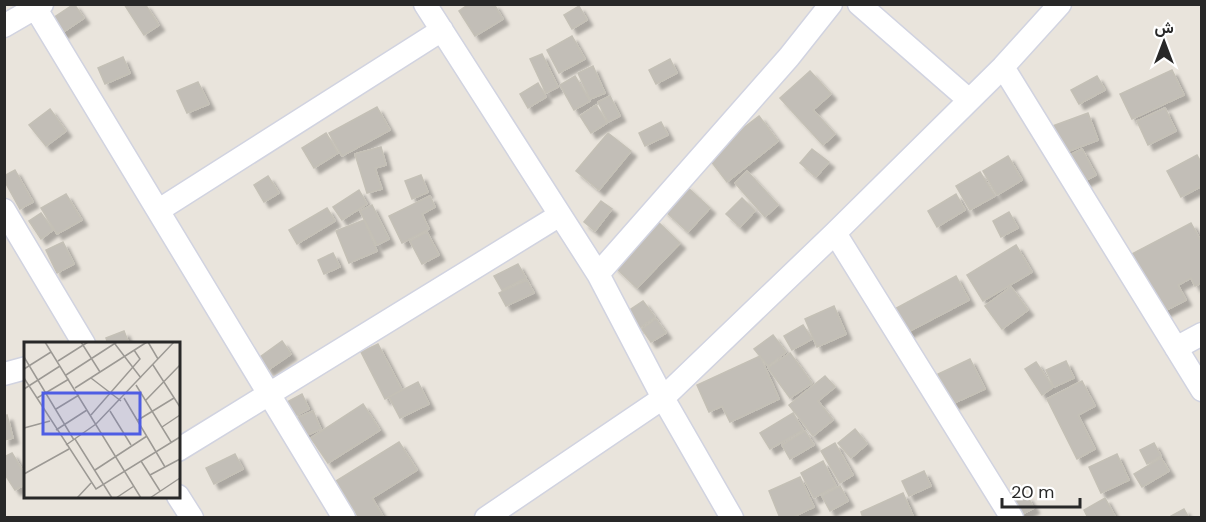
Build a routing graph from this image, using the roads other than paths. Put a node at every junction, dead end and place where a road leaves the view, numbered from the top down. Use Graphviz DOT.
graph roads {
  1 [pos="426,4"];
  2 [pos="831,4"];
  3 [pos="859,4"];
  4 [pos="1060,4"];
  5 [pos="37,6"];
  6 [pos="4,26"];
  7 [pos="442,30"];
  8 [pos="1003,67"];
  9 [pos="969,100"];
  10 [pos="4,210"];
  11 [pos="159,210"];
  12 [pos="560,215"];
  13 [pos="835,233"];
  14 [pos="598,274"];
  15 [pos="1202,334"];
  16 [pos="83,342"];
  17 [pos="1176,348"];
  18 [pos="24,369"];
  19 [pos="4,374"];
  20 [pos="1202,390"];
  21 [pos="272,395"];
  22 [pos="663,398"];
  23 [pos="180,449"];
  24 [pos="179,498"];
  25 [pos="192,518"];
  26 [pos="344,518"];
  27 [pos="486,518"];
  28 [pos="732,518"];
  29 [pos="1012,518"];
  1 -- 7 [label="street"];
  2 -- 14 [label="street"];
  3 -- 9 [label="street"];
  4 -- 8 [label="street"];
  5 -- 6 [label="street"];
  5 -- 11 [label="street"];
  7 -- 11 [label="street"];
  7 -- 12 [label="street"];
  8 -- 9 [label="street"];
  8 -- 17 [label="street"];
  9 -- 13 [label="street"];
  10 -- 16 [label="street"];
  11 -- 21 [label="street"];
  12 -- 14 [label="street"];
  12 -- 21 [label="street"];
  13 -- 22 [label="street"];
  13 -- 29 [label="street"];
  14 -- 22 [label="street"];
  15 -- 17 [label="street"];
  17 -- 20 [label="street"];
  18 -- 19 [label="street"];
  21 -- 23 [label="street"];
  21 -- 26 [label="street"];
  22 -- 27 [label="street"];
  22 -- 28 [label="street"];
  24 -- 25 [label="street"];
}
